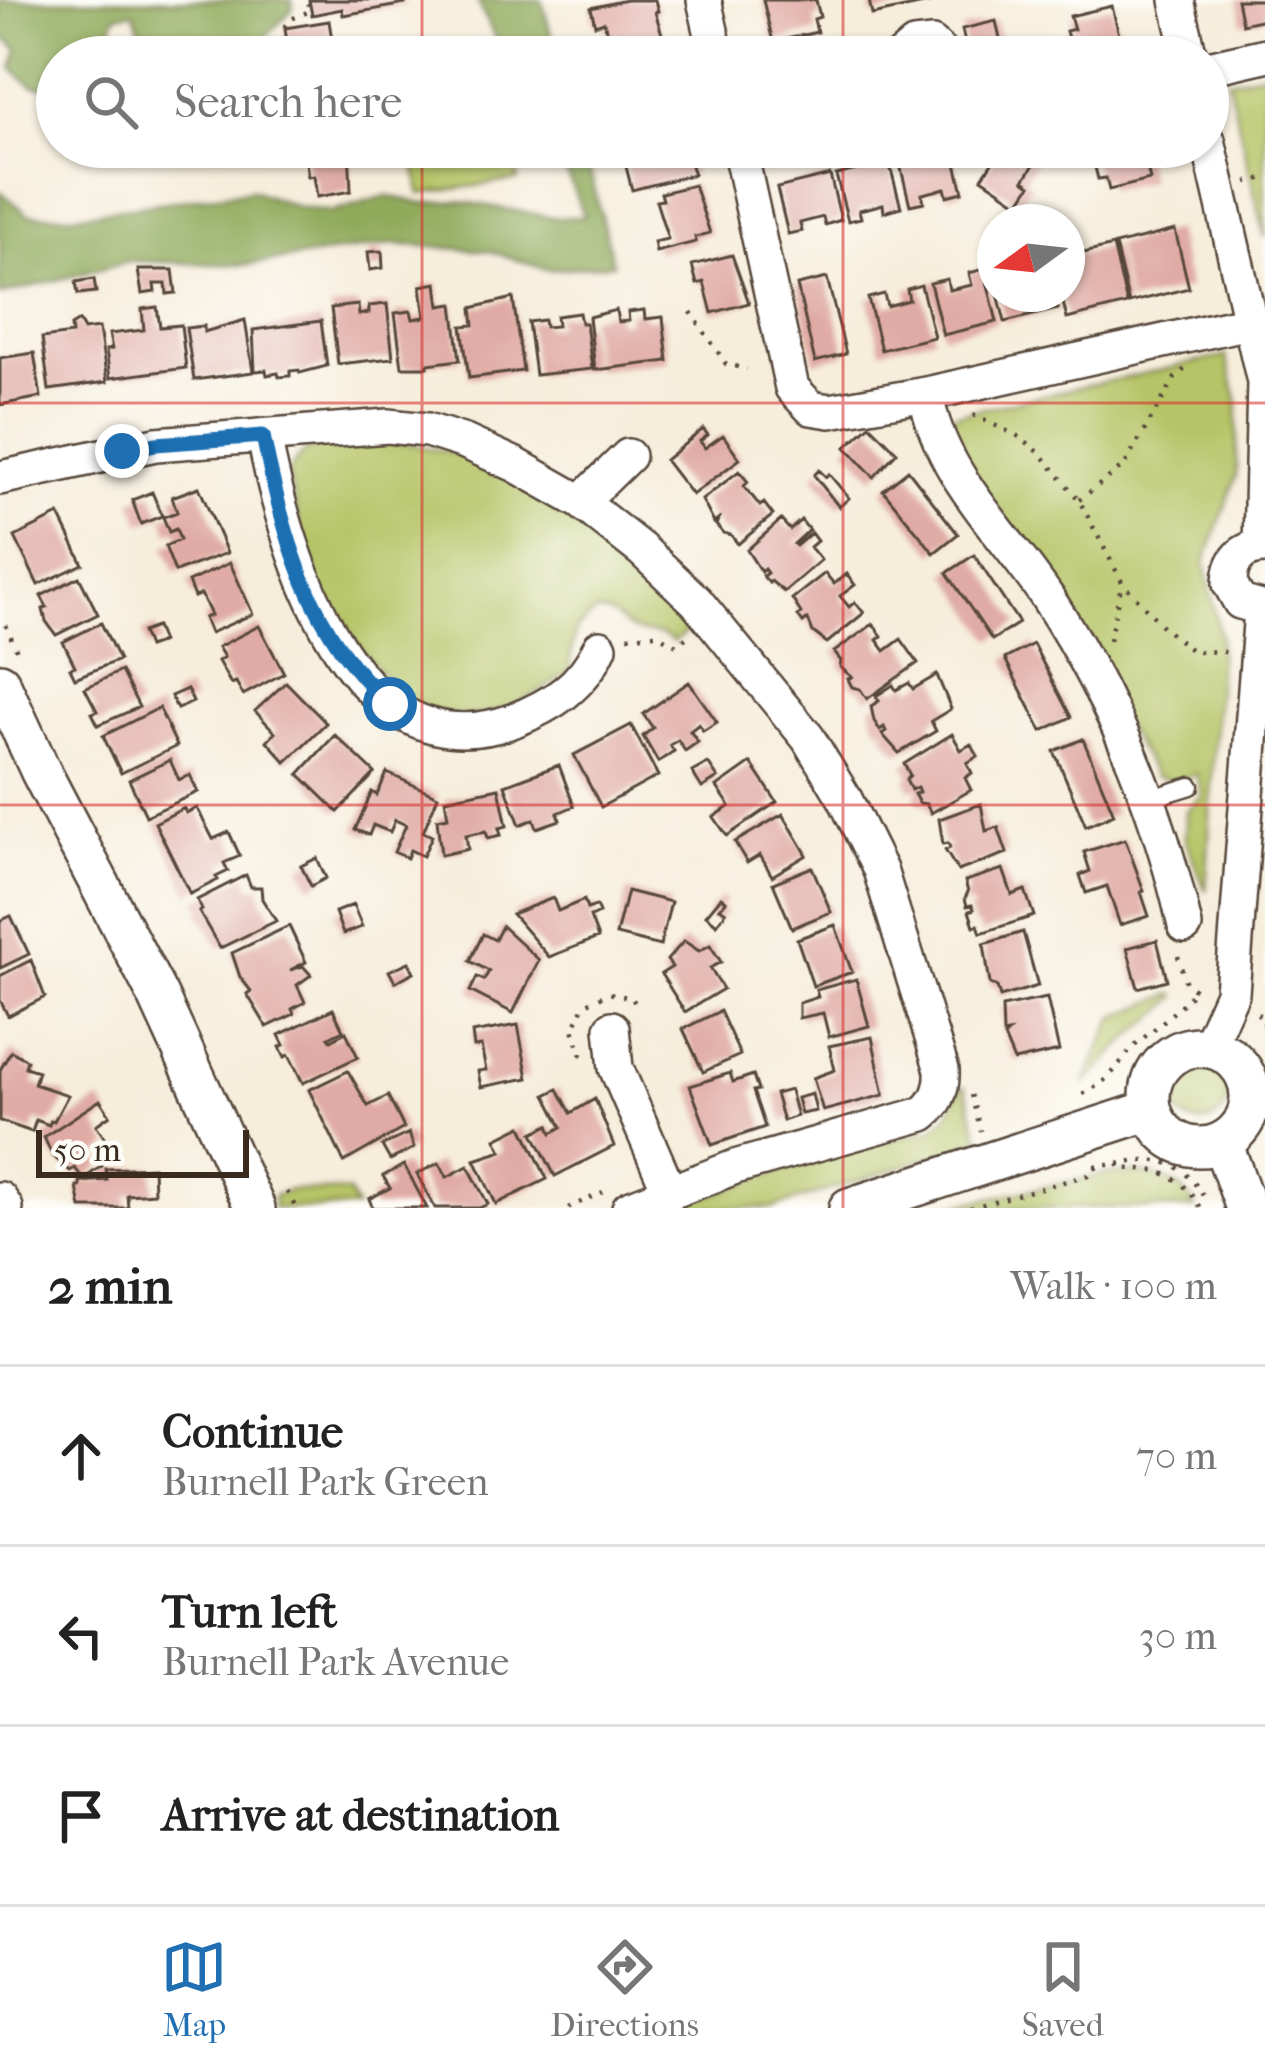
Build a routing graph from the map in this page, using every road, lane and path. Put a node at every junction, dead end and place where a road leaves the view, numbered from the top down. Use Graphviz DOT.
graph roads {
  1 [pos="308,0"];
  2 [pos="704,0"];
  3 [pos="1177,0"];
  4 [pos="285,27"];
  5 [pos="713,36"];
  6 [pos="1185,36"];
  7 [pos="1265,55"];
  8 [pos="1229,63"];
  9 [pos="744,168"];
  10 [pos="1214,168"];
  11 [pos="691,312"];
  12 [pos="1249,322"];
  13 [pos="1187,334"];
  14 [pos="747,369"];
  15 [pos="1264,382"];
  16 [pos="926,394"];
  17 [pos="263,436"];
  18 [pos="628,455"];
  19 [pos="0,478"];
  20 [pos="1079,500"];
  21 [pos="581,502"];
  22 [pos="1262,547"];
  23 [pos="1122,582"];
  24 [pos="1263,609"];
  25 [pos="692,633"];
  26 [pos="600,647"];
  27 [pos="1258,653"];
  28 [pos="1093,678"];
  29 [pos="0,683"];
  30 [pos="1191,786"];
  31 [pos="1149,799"];
  32 [pos="1185,926"];
  33 [pos="1196,989"];
  34 [pos="626,1019"];
  35 [pos="1208,1047"];
  36 [pos="583,1057"];
  37 [pos="1098,1086"];
  38 [pos="1151,1110"];
  39 [pos="1222,1142"];
  40 [pos="1087,1165"];
  41 [pos="1097,1167"];
  42 [pos="669,1190"];
  43 [pos="622,1198"];
  44 [pos="0,1199"];
  45 [pos="5,1208"];
  46 [pos="255,1208"];
  47 [pos="568,1208"];
  48 [pos="849,1208"];
  49 [pos="970,1208"];
  50 [pos="1205,1208"];
  51 [pos="1246,1208"];
  1 -- 4 [label="path"];
  2 -- 5 [label="street"];
  3 -- 6 [label="street"];
  7 -- 8 [label="street"];
  9 -- 16 [label="street"];
  10 -- 12 [label="street"];
  11 -- 14 [label="path"];
  12 -- 13 [label="street"];
  12 -- 15 [label="street"];
  13 -- 16 [label="street"];
  13 -- 20 [label="path"];
  15 -- 22 [label="street"];
  16 -- 20 [label="path"];
  16 -- 28 [label="street"];
  17 -- 19 [label="street"];
  17 -- 21 [label="street"];
  17 -- 26 [label="street"];
  18 -- 21 [label="street"];
  20 -- 23 [label="path"];
  21 -- 42 [label="street"];
  22 -- 24 [label="street"];
  23 -- 27 [label="path"];
  23 -- 28 [label="path"];
  24 -- 27 [label="street"];
  25 -- 26 [label="path"];
  27 -- 35 [label="street"];
  28 -- 31 [label="street"];
  29 -- 46 [label="street"];
  30 -- 31 [label="lane"];
  31 -- 32 [label="street"];
  33 -- 37 [label="path"];
  34 -- 36 [label="path"];
  34 -- 42 [label="street"];
  35 -- 38 [label="street"];
  35 -- 39 [label="street"];
  38 -- 39 [label="street"];
  38 -- 48 [label="street"];
  39 -- 51 [label="street"];
  40 -- 41 [label="path"];
  41 -- 49 [label="path"];
  41 -- 50 [label="path"];
  42 -- 43 [label="street"];
  43 -- 47 [label="path"];
  44 -- 45 [label="street"];
}
